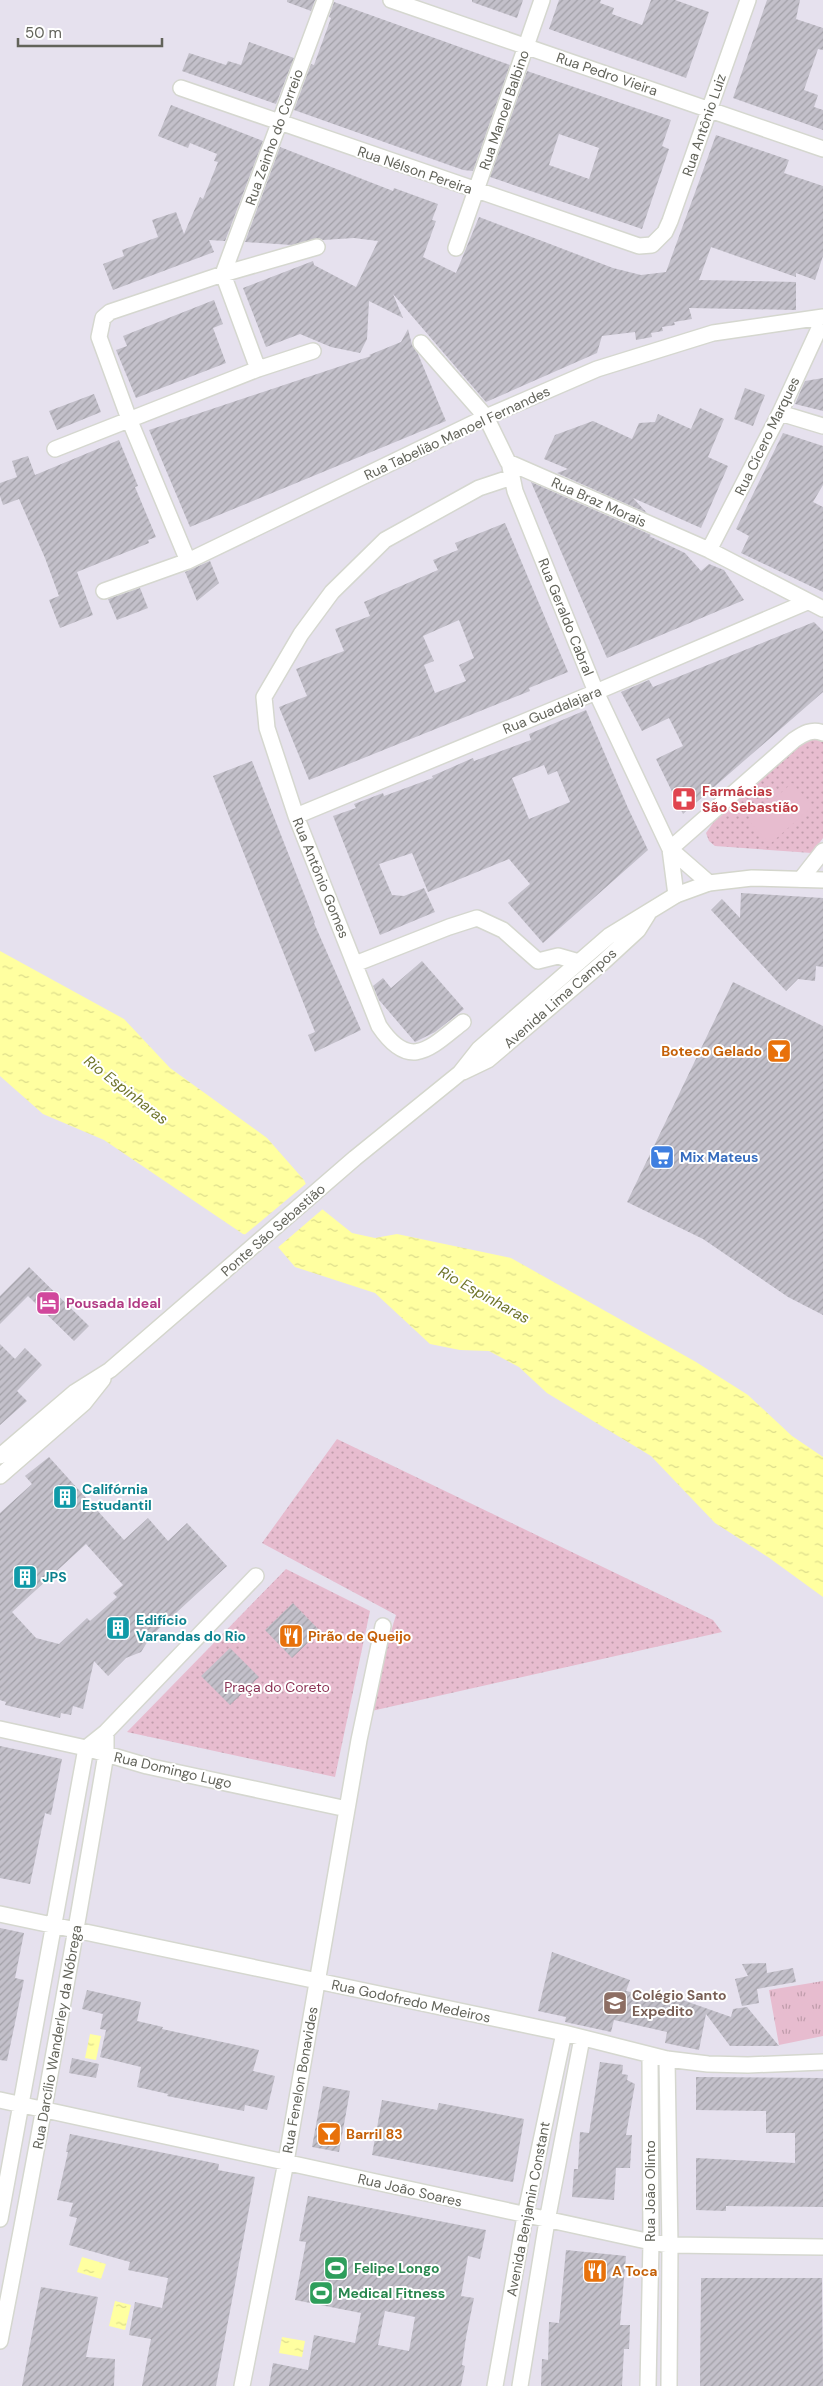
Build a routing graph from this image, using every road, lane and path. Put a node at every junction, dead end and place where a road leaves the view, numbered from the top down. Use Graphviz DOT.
graph roads {
  1 [pos="325,0"];
  2 [pos="391,0"];
  3 [pos="542,0"];
  4 [pos="748,0"];
  5 [pos="526,46"];
  6 [pos="181,88"];
  7 [pos="708,110"];
  8 [pos="278,123"];
  9 [pos="823,150"];
  10 [pos="476,191"];
  11 [pos="652,245"];
  12 [pos="318,247"];
  13 [pos="456,248"];
  14 [pos="223,274"];
  15 [pos="823,319"];
  16 [pos="421,343"];
  17 [pos="313,350"];
  18 [pos="258,369"];
  19 [pos="780,413"];
  20 [pos="486,417"];
  21 [pos="129,419"];
  22 [pos="823,426"];
  23 [pos="56,449"];
  24 [pos="510,470"];
  25 [pos="709,550"];
  26 [pos="188,561"];
  27 [pos="104,591"];
  28 [pos="807,602"];
  29 [pos="823,610"];
  30 [pos="596,692"];
  31 [pos="823,733"];
  32 [pos="296,816"];
  33 [pos="670,849"];
  34 [pos="823,851"];
  35 [pos="801,879"];
  36 [pos="823,880"];
  37 [pos="709,883"];
  38 [pos="676,895"];
  39 [pos="650,911"];
  40 [pos="579,962"];
  41 [pos="355,964"];
  42 [pos="558,980"];
  43 [pos="559,999"];
  44 [pos="463,1022"];
  45 [pos="460,1073"];
  46 [pos="438,1092"];
  47 [pos="110,1370"];
  48 [pos="0,1456"];
  49 [pos="0,1476"];
  50 [pos="256,1576"];
  51 [pos="383,1626"];
  52 [pos="0,1729"];
  53 [pos="106,1732"];
  54 [pos="86,1748"];
  55 [pos="106,1754"];
  56 [pos="347,1809"];
  57 [pos="0,1914"];
  58 [pos="54,1927"];
  59 [pos="76,1930"];
  60 [pos="318,1981"];
  61 [pos="564,2033"];
  62 [pos="582,2038"];
  63 [pos="650,2056"];
  64 [pos="667,2059"];
  65 [pos="823,2062"];
  66 [pos="0,2100"];
  67 [pos="22,2105"];
  68 [pos="45,2109"];
  69 [pos="286,2162"];
  70 [pos="525,2216"];
  71 [pos="0,2219"];
  72 [pos="547,2221"];
  73 [pos="651,2242"];
  74 [pos="670,2245"];
  75 [pos="823,2247"];
  76 [pos="0,2341"];
  77 [pos="242,2386"];
  78 [pos="495,2386"];
  79 [pos="520,2386"];
  80 [pos="648,2386"];
  81 [pos="669,2386"];
  1 -- 8 [label="street, Rua Zeinho do Correio"];
  2 -- 5 [label="street, Rua Pedro Vieira"];
  3 -- 5 [label="street, Rua Manoel Balbino"];
  4 -- 7 [label="street, Rua Antônio Luiz"];
  5 -- 7 [label="street, Rua Pedro Vieira"];
  5 -- 10 [label="street, Rua Manoel Balbino"];
  6 -- 8 [label="street, Rua Nélson Pereira"];
  7 -- 9 [label="street, Rua Pedro Vieira"];
  7 -- 11 [label="street, Rua Antônio Luiz"];
  8 -- 10 [label="street, Rua Nélson Pereira"];
  8 -- 14 [label="street, Rua Zeinho do Correio"];
  10 -- 11 [label="street, Rua Nélson Pereira"];
  10 -- 13 [label="street, Rua Manoel Balbino"];
  12 -- 14 [label="street"];
  14 -- 18 [label="street"];
  14 -- 21 [label="street"];
  15 -- 19 [label="street, Rua Cícero Marques"];
  15 -- 20 [label="street, Rua Tabelião Manoel Fernandes"];
  16 -- 20 [label="street"];
  17 -- 18 [label="street"];
  18 -- 21 [label="street"];
  19 -- 22 [label="street"];
  19 -- 25 [label="street, Rua Cícero Marques"];
  20 -- 24 [label="street"];
  20 -- 26 [label="street, Rua Tabelião Manoel Fernandes"];
  21 -- 23 [label="street"];
  21 -- 26 [label="street"];
  24 -- 25 [label="street, Rua Braz Morais"];
  24 -- 30 [label="street, Rua Geraldo Cabral"];
  24 -- 32 [label="street, Rua Antônio Gomes"];
  25 -- 28 [label="street, Rua Braz Morais"];
  26 -- 27 [label="street, Rua Tabelião Manoel Fernandes"];
  28 -- 29 [label="street, Rua Braz Morais"];
  28 -- 30 [label="street, Rua Guadalajara"];
  30 -- 32 [label="street, Rua Guadalajara"];
  30 -- 33 [label="street, Rua Geraldo Cabral"];
  31 -- 33 [label="street"];
  32 -- 41 [label="street, Rua Antônio Gomes"];
  33 -- 37 [label="street, Rua Geraldo Cabral"];
  33 -- 38 [label="street, Rua Geraldo Cabral"];
  34 -- 35 [label="street"];
  35 -- 36 [label="street, Avenida Lima Campos"];
  35 -- 37 [label="street, Avenida Lima Campos"];
  37 -- 38 [label="street, Avenida Lima Campos"];
  38 -- 39 [label="street, Avenida Lima Campos"];
  39 -- 40 [label="street, Avenida Lima Campos"];
  39 -- 43 [label="street, Avenida Lima Campos"];
  40 -- 41 [label="street"];
  40 -- 42 [label="street, Avenida Lima Campos"];
  41 -- 44 [label="street, Rua Antônio Gomes"];
  42 -- 43 [label="street"];
  42 -- 45 [label="street, Avenida Lima Campos"];
  43 -- 45 [label="street, Avenida Lima Campos"];
  45 -- 46 [label="street, Avenida Lima Campos"];
  46 -- 47 [label="street, Ponte São Sebastião"];
  47 -- 48 [label="street"];
  47 -- 49 [label="street"];
  50 -- 53 [label="street"];
  51 -- 56 [label="street, Rua Fenelon Bonavides"];
  52 -- 54 [label="street, Rua Domingo Lugo"];
  53 -- 54 [label="street"];
  53 -- 55 [label="street, Rua Darcílio Wanderley da Nóbrega"];
  54 -- 55 [label="street, Rua Domingo Lugo"];
  54 -- 58 [label="street, Rua Darcílio Wanderley da Nóbrega"];
  55 -- 56 [label="street, Rua Domingo Lugo"];
  55 -- 59 [label="street, Rua Darcílio Wanderley da Nóbrega"];
  56 -- 60 [label="street, Rua Fenelon Bonavides"];
  57 -- 58 [label="street, Rua Godofredo Medeiros"];
  58 -- 59 [label="street, Rua Godofredo Medeiros"];
  58 -- 67 [label="street, Rua Darcílio Wanderley da Nóbrega"];
  59 -- 60 [label="street, Rua Godofredo Medeiros"];
  59 -- 68 [label="street, Rua Darcílio Wanderley da Nóbrega"];
  60 -- 61 [label="street, Rua Godofredo Medeiros"];
  60 -- 69 [label="street, Rua Fenelon Bonavides"];
  61 -- 62 [label="street, Rua Godofredo Medeiros"];
  61 -- 70 [label="street, Avenida Benjamin Constant"];
  62 -- 63 [label="street, Rua Godofredo Medeiros"];
  62 -- 72 [label="street, Avenida Benjamin Constant"];
  63 -- 64 [label="street, Rua Godofredo Medeiros"];
  63 -- 73 [label="street, Rua João Olinto"];
  64 -- 65 [label="street, Rua Godofredo Medeiros"];
  64 -- 74 [label="street, Rua João Olinto"];
  66 -- 67 [label="street, Rua João Soares"];
  67 -- 68 [label="street, Rua João Soares"];
  67 -- 71 [label="street, Rua Darcílio Wanderley da Nóbrega"];
  68 -- 69 [label="street, Rua João Soares"];
  68 -- 76 [label="street, Rua Darcílio Wanderley da Nóbrega"];
  69 -- 70 [label="street, Rua João Soares"];
  69 -- 77 [label="street, Rua Fenelon Bonavides"];
  70 -- 72 [label="street, Rua João Soares"];
  70 -- 78 [label="street, Avenida Benjamin Constant"];
  72 -- 73 [label="street, Rua João Soares"];
  72 -- 79 [label="street, Avenida Benjamin Constant"];
  73 -- 74 [label="street, Rua João Soares"];
  73 -- 80 [label="street, Rua João Olinto"];
  74 -- 75 [label="street, Rua João Soares"];
  74 -- 81 [label="street, Rua João Olinto"];
}
